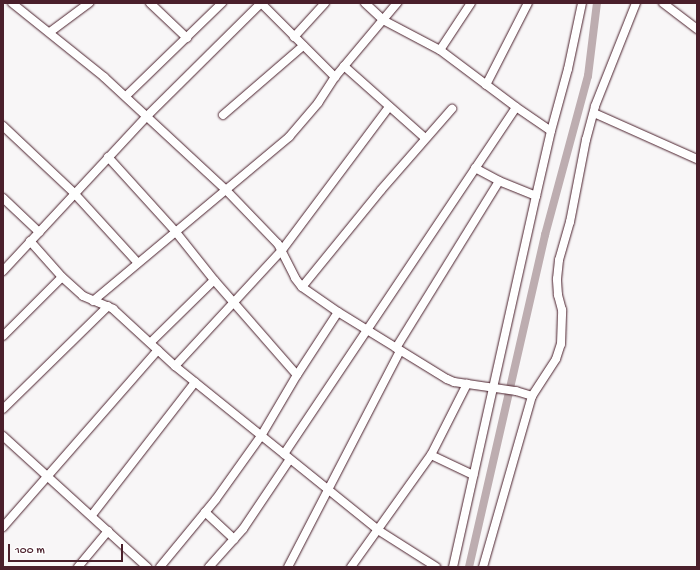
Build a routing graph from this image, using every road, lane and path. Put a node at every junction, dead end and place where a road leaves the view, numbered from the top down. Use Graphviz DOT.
graph roads {
  1 [pos="12,3"];
  2 [pos="89,3"];
  3 [pos="150,3"];
  4 [pos="222,3"];
  5 [pos="261,3"];
  6 [pos="325,3"];
  7 [pos="365,3"];
  8 [pos="397,3"];
  9 [pos="471,3"];
  10 [pos="528,3"];
  11 [pos="582,3"];
  12 [pos="636,3"];
  13 [pos="663,3"];
  14 [pos="383,20"];
  15 [pos="697,29"];
  16 [pos="50,32"];
  17 [pos="294,37"];
  18 [pos="187,38"];
  19 [pos="303,46"];
  20 [pos="440,50"];
  21 [pos="344,66"];
  22 [pos="335,77"];
  23 [pos="486,85"];
  24 [pos="126,96"];
  25 [pos="389,107"];
  26 [pos="516,107"];
  27 [pos="452,109"];
  28 [pos="594,113"];
  29 [pos="223,115"];
  30 [pos="147,116"];
  31 [pos="3,126"];
  32 [pos="551,131"];
  33 [pos="425,138"];
  34 [pos="108,157"];
  35 [pos="697,159"];
  36 [pos="475,168"];
  37 [pos="499,181"];
  38 [pos="225,189"];
  39 [pos="74,193"];
  40 [pos="536,196"];
  41 [pos="3,198"];
  42 [pos="175,231"];
  43 [pos="39,232"];
  44 [pos="30,242"];
  45 [pos="282,250"];
  46 [pos="137,262"];
  47 [pos="3,271"];
  48 [pos="62,277"];
  49 [pos="214,280"];
  50 [pos="302,288"];
  51 [pos="93,301"];
  52 [pos="234,303"];
  53 [pos="108,306"];
  54 [pos="338,312"];
  55 [pos="368,330"];
  56 [pos="3,336"];
  57 [pos="151,342"];
  58 [pos="398,349"];
  59 [pos="158,350"];
  60 [pos="175,366"];
  61 [pos="297,375"];
  62 [pos="195,382"];
  63 [pos="467,384"];
  64 [pos="492,388"];
  65 [pos="532,396"];
  66 [pos="3,409"];
  67 [pos="261,436"];
  68 [pos="5,442"];
  69 [pos="431,455"];
  70 [pos="287,457"];
  71 [pos="48,475"];
  72 [pos="473,475"];
  73 [pos="329,489"];
  74 [pos="205,512"];
  75 [pos="92,515"];
  76 [pos="3,527"];
  77 [pos="378,530"];
  78 [pos="108,531"];
  79 [pos="234,539"];
  80 [pos="78,567"];
  81 [pos="147,567"];
  82 [pos="160,567"];
  83 [pos="209,567"];
  84 [pos="288,567"];
  85 [pos="351,567"];
  86 [pos="436,567"];
  87 [pos="453,567"];
  88 [pos="483,567"];
  1 -- 16 [label="street"];
  2 -- 16 [label="street"];
  3 -- 18 [label="street"];
  4 -- 18 [label="street"];
  5 -- 17 [label="street"];
  5 -- 30 [label="street"];
  6 -- 17 [label="street"];
  7 -- 14 [label="street"];
  8 -- 14 [label="street"];
  9 -- 20 [label="street"];
  10 -- 23 [label="street"];
  11 -- 32 [label="street"];
  12 -- 28 [label="street"];
  13 -- 15 [label="street"];
  14 -- 20 [label="street"];
  14 -- 21 [label="street"];
  16 -- 24 [label="street"];
  17 -- 19 [label="street"];
  18 -- 24 [label="street"];
  19 -- 22 [label="street"];
  19 -- 29 [label="street"];
  20 -- 23 [label="street"];
  21 -- 22 [label="street"];
  21 -- 25 [label="street"];
  22 -- 38 [label="street"];
  23 -- 26 [label="street"];
  24 -- 30 [label="street"];
  25 -- 33 [label="street"];
  25 -- 45 [label="street"];
  26 -- 32 [label="street"];
  26 -- 36 [label="street"];
  27 -- 33 [label="street"];
  28 -- 35 [label="street"];
  28 -- 65 [label="street"];
  30 -- 34 [label="street"];
  30 -- 38 [label="street"];
  31 -- 39 [label="street"];
  32 -- 40 [label="street"];
  33 -- 50 [label="street"];
  34 -- 39 [label="street"];
  34 -- 42 [label="street"];
  36 -- 37 [label="street"];
  36 -- 55 [label="street"];
  37 -- 40 [label="street"];
  37 -- 58 [label="street"];
  38 -- 42 [label="street"];
  38 -- 45 [label="street"];
  39 -- 43 [label="street"];
  39 -- 46 [label="street"];
  40 -- 64 [label="street"];
  41 -- 43 [label="street"];
  42 -- 46 [label="street"];
  42 -- 49 [label="street"];
  43 -- 44 [label="street"];
  44 -- 47 [label="street"];
  44 -- 48 [label="street"];
  45 -- 50 [label="street"];
  45 -- 52 [label="street"];
  46 -- 51 [label="street"];
  48 -- 51 [label="street"];
  48 -- 56 [label="street"];
  49 -- 52 [label="street"];
  49 -- 57 [label="street"];
  50 -- 54 [label="street"];
  51 -- 53 [label="street"];
  52 -- 60 [label="street"];
  52 -- 61 [label="street"];
  53 -- 57 [label="street"];
  53 -- 66 [label="street"];
  54 -- 55 [label="street"];
  54 -- 61 [label="street"];
  55 -- 58 [label="street"];
  55 -- 70 [label="street"];
  57 -- 59 [label="street"];
  58 -- 63 [label="street"];
  58 -- 73 [label="street"];
  59 -- 60 [label="street"];
  59 -- 71 [label="street"];
  60 -- 62 [label="street"];
  61 -- 67 [label="street"];
  62 -- 67 [label="street"];
  62 -- 75 [label="street"];
  63 -- 64 [label="street"];
  63 -- 69 [label="street"];
  64 -- 65 [label="street"];
  64 -- 72 [label="street"];
  65 -- 88 [label="street"];
  67 -- 70 [label="street"];
  67 -- 74 [label="street"];
  68 -- 71 [label="street"];
  69 -- 72 [label="street"];
  69 -- 77 [label="street"];
  70 -- 73 [label="street"];
  70 -- 79 [label="street"];
  71 -- 75 [label="street"];
  71 -- 76 [label="street"];
  72 -- 87 [label="street"];
  73 -- 77 [label="street"];
  73 -- 84 [label="street"];
  74 -- 79 [label="street"];
  74 -- 82 [label="street"];
  75 -- 78 [label="street"];
  77 -- 85 [label="street"];
  77 -- 86 [label="street"];
  78 -- 80 [label="street"];
  78 -- 81 [label="street"];
  79 -- 83 [label="street"];
}
